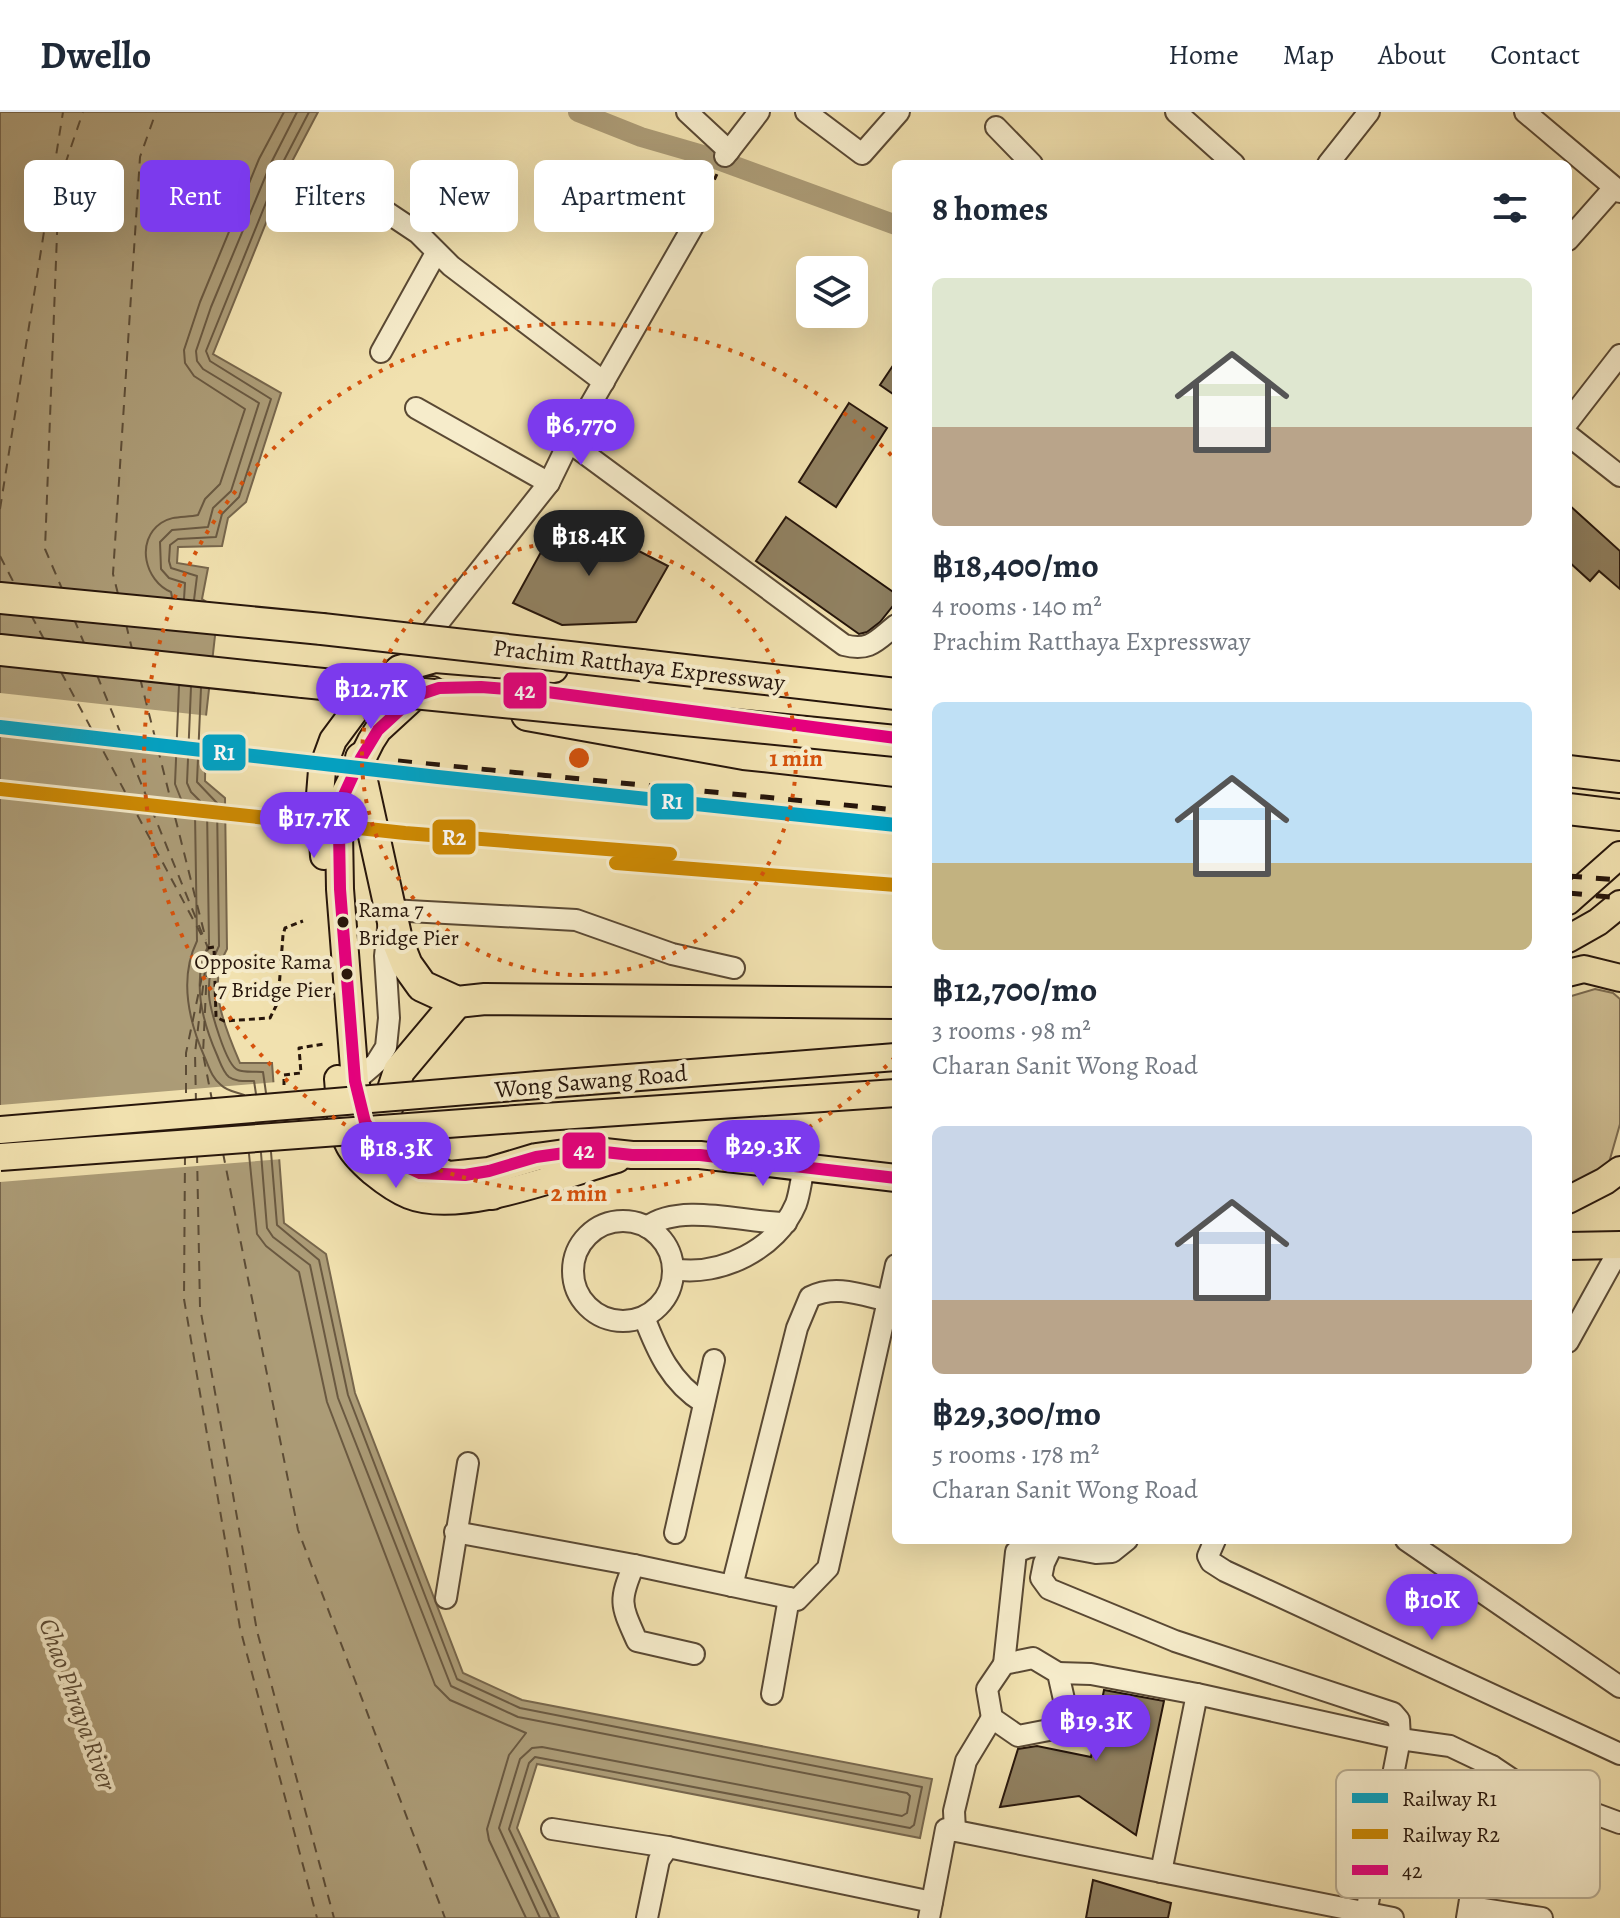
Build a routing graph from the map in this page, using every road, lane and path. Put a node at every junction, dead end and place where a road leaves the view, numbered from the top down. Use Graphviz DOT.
graph roads {
  1 [pos="687,112"];
  2 [pos="759,112"];
  3 [pos="806,112"];
  4 [pos="899,112"];
  5 [pos="1176,112"];
  6 [pos="1525,112"];
  7 [pos="1357,116"];
  8 [pos="996,127"];
  9 [pos="727,153"];
  10 [pos="1028,160"];
  11 [pos="1230,160"];
  12 [pos="1330,160"];
  13 [pos="714,182"];
  14 [pos="1617,190"];
  15 [pos="394,217"];
  16 [pos="690,232"];
  17 [pos="1572,236"];
  18 [pos="436,253"];
  19 [pos="381,352"];
  20 [pos="1620,355"];
  21 [pos="604,382"];
  22 [pos="416,408"];
  23 [pos="1572,417"];
  24 [pos="1572,438"];
  25 [pos="569,442"];
  26 [pos="1620,476"];
  27 [pos="549,483"];
  28 [pos="0,598"];
  29 [pos="892,635"];
  30 [pos="0,650"];
  31 [pos="403,668"];
  32 [pos="892,697"];
  33 [pos="892,697"];
  34 [pos="477,699"];
  35 [pos="892,739"];
  36 [pos="892,740"];
  37 [pos="361,758"];
  38 [pos="1572,763"];
  39 [pos="1620,766"];
  40 [pos="892,771"];
  41 [pos="1572,771"];
  42 [pos="1620,777"];
  43 [pos="1572,809"];
  44 [pos="1620,815"];
  45 [pos="1620,855"];
  46 [pos="1572,897"];
  47 [pos="1620,904"];
  48 [pos="390,910"];
  49 [pos="303,921"];
  50 [pos="1572,937"];
  51 [pos="208,948"];
  52 [pos="1620,964"];
  53 [pos="734,968"];
  54 [pos="1576,971"];
  55 [pos="1620,978"];
  56 [pos="457,1002"];
  57 [pos="892,1003"];
  58 [pos="324,1044"];
  59 [pos="892,1057"];
  60 [pos="284,1075"];
  61 [pos="355,1081"];
  62 [pos="892,1093"];
  63 [pos="0,1130"];
  64 [pos="632,1155"];
  65 [pos="0,1157"];
  66 [pos="804,1168"];
  67 [pos="1620,1170"];
  68 [pos="440,1176"];
  69 [pos="892,1178"];
  70 [pos="492,1194"];
  71 [pos="1572,1198"];
  72 [pos="786,1223"];
  73 [pos="647,1227"];
  74 [pos="1572,1246"];
  75 [pos="1620,1246"];
  76 [pos="673,1269"];
  77 [pos="892,1283"];
  78 [pos="888,1301"];
  79 [pos="644,1317"];
  80 [pos="1572,1335"];
  81 [pos="714,1360"];
  82 [pos="704,1403"];
  83 [pos="468,1463"];
  84 [pos="455,1532"];
  85 [pos="675,1533"];
  86 [pos="1048,1544"];
  87 [pos="1054,1544"];
  88 [pos="1058,1544"];
  89 [pos="1122,1544"];
  90 [pos="1213,1544"];
  91 [pos="1412,1544"];
  92 [pos="634,1565"];
  93 [pos="732,1586"];
  94 [pos="446,1598"];
  95 [pos="789,1598"];
  96 [pos="694,1654"];
  97 [pos="1004,1664"];
  98 [pos="1058,1673"];
  99 [pos="1620,1687"];
  100 [pos="772,1694"];
  101 [pos="1197,1694"];
  102 [pos="992,1718"];
  103 [pos="1400,1739"];
  104 [pos="1620,1754"];
  105 [pos="1492,1766"];
  106 [pos="1394,1770"];
  107 [pos="1491,1770"];
  108 [pos="1498,1770"];
  109 [pos="1600,1816"];
  110 [pos="1620,1823"];
  111 [pos="552,1829"];
  112 [pos="955,1831"];
  113 [pos="668,1847"];
  114 [pos="1161,1872"];
  115 [pos="1369,1898"];
  116 [pos="931,1910"];
  117 [pos="1328,1912"];
  118 [pos="1468,1912"];
  119 [pos="1366,1913"];
  120 [pos="647,1918"];
  121 [pos="1393,1918"];
  122 [pos="1542,1918"];
  1 -- 9 [label="street"];
  2 -- 9 [label="street"];
  3 -- 4 [label="street"];
  5 -- 11 [label="street"];
  6 -- 14 [label="street"];
  7 -- 12 [label="street"];
  8 -- 10 [label="street"];
  9 -- 13 [label="path"];
  14 -- 17 [label="street"];
  15 -- 18 [label="street"];
  16 -- 21 [label="street"];
  18 -- 19 [label="street"];
  18 -- 21 [label="street"];
  20 -- 23 [label="street"];
  21 -- 25 [label="street"];
  22 -- 27 [label="street"];
  24 -- 26 [label="street"];
  25 -- 27 [label="street"];
  25 -- 29 [label="street"];
  27 -- 31 [label="street"];
  28 -- 33 [label="highway, Prachim Ratthaya Expressway, bridge"];
  30 -- 34 [label="highway, Prachim Ratthaya Expressway, bridge"];
  31 -- 32 [label="main road"];
  31 -- 70 [label="main road"];
  34 -- 36 [label="highway, Prachim Ratthaya Expressway, bridge"];
  34 -- 40 [label="highway, bridge"];
  35 -- 37 [label="main road"];
  37 -- 48 [label="highway"];
  37 -- 61 [label="main road"];
  38 -- 39 [label="main road"];
  41 -- 42 [label="highway"];
  43 -- 44 [label="highway"];
  45 -- 46 [label="main road"];
  47 -- 50 [label="main road"];
  48 -- 53 [label="street"];
  48 -- 56 [label="highway"];
  48 -- 61 [label="street"];
  49 -- 51 [label="path"];
  52 -- 54 [label="main road"];
  54 -- 55 [label="main road"];
  56 -- 57 [label="highway"];
  56 -- 68 [label="highway"];
  58 -- 60 [label="path"];
  59 -- 63 [label="main road, Wong Sawang Road, bridge"];
  61 -- 68 [label="main road"];
  62 -- 65 [label="main road, Wong Sawang Road, bridge"];
  64 -- 66 [label="main road"];
  64 -- 68 [label="main road"];
  64 -- 70 [label="main road"];
  66 -- 69 [label="main road"];
  66 -- 72 [label="street"];
  67 -- 71 [label="main road"];
  68 -- 70 [label="highway"];
  72 -- 73 [label="street"];
  72 -- 76 [label="street"];
  73 -- 76 [label="street"];
  73 -- 79 [label="street"];
  74 -- 75 [label="main road"];
  75 -- 80 [label="street"];
  76 -- 79 [label="street"];
  77 -- 78 [label="street"];
  78 -- 93 [label="street"];
  78 -- 95 [label="street"];
  79 -- 82 [label="street"];
  81 -- 82 [label="street"];
  82 -- 85 [label="street"];
  83 -- 84 [label="street"];
  84 -- 92 [label="street"];
  84 -- 94 [label="street"];
  86 -- 97 [label="street"];
  87 -- 103 [label="street"];
  88 -- 89 [label="street"];
  90 -- 104 [label="street"];
  91 -- 99 [label="street"];
  92 -- 93 [label="street"];
  92 -- 96 [label="street"];
  93 -- 95 [label="street"];
  95 -- 100 [label="street"];
  97 -- 98 [label="street"];
  97 -- 102 [label="street"];
  98 -- 101 [label="street"];
  98 -- 102 [label="street"];
  101 -- 103 [label="street"];
  101 -- 114 [label="street"];
  102 -- 112 [label="street"];
  103 -- 105 [label="street"];
  103 -- 106 [label="street"];
  105 -- 107 [label="street"];
  105 -- 108 [label="street"];
  109 -- 110 [label="street"];
  111 -- 113 [label="street"];
  112 -- 114 [label="street"];
  112 -- 116 [label="street"];
  113 -- 116 [label="street"];
  113 -- 120 [label="street"];
  114 -- 117 [label="street"];
  115 -- 119 [label="street"];
  117 -- 119 [label="street"];
  118 -- 122 [label="street"];
  119 -- 121 [label="street"];
}
